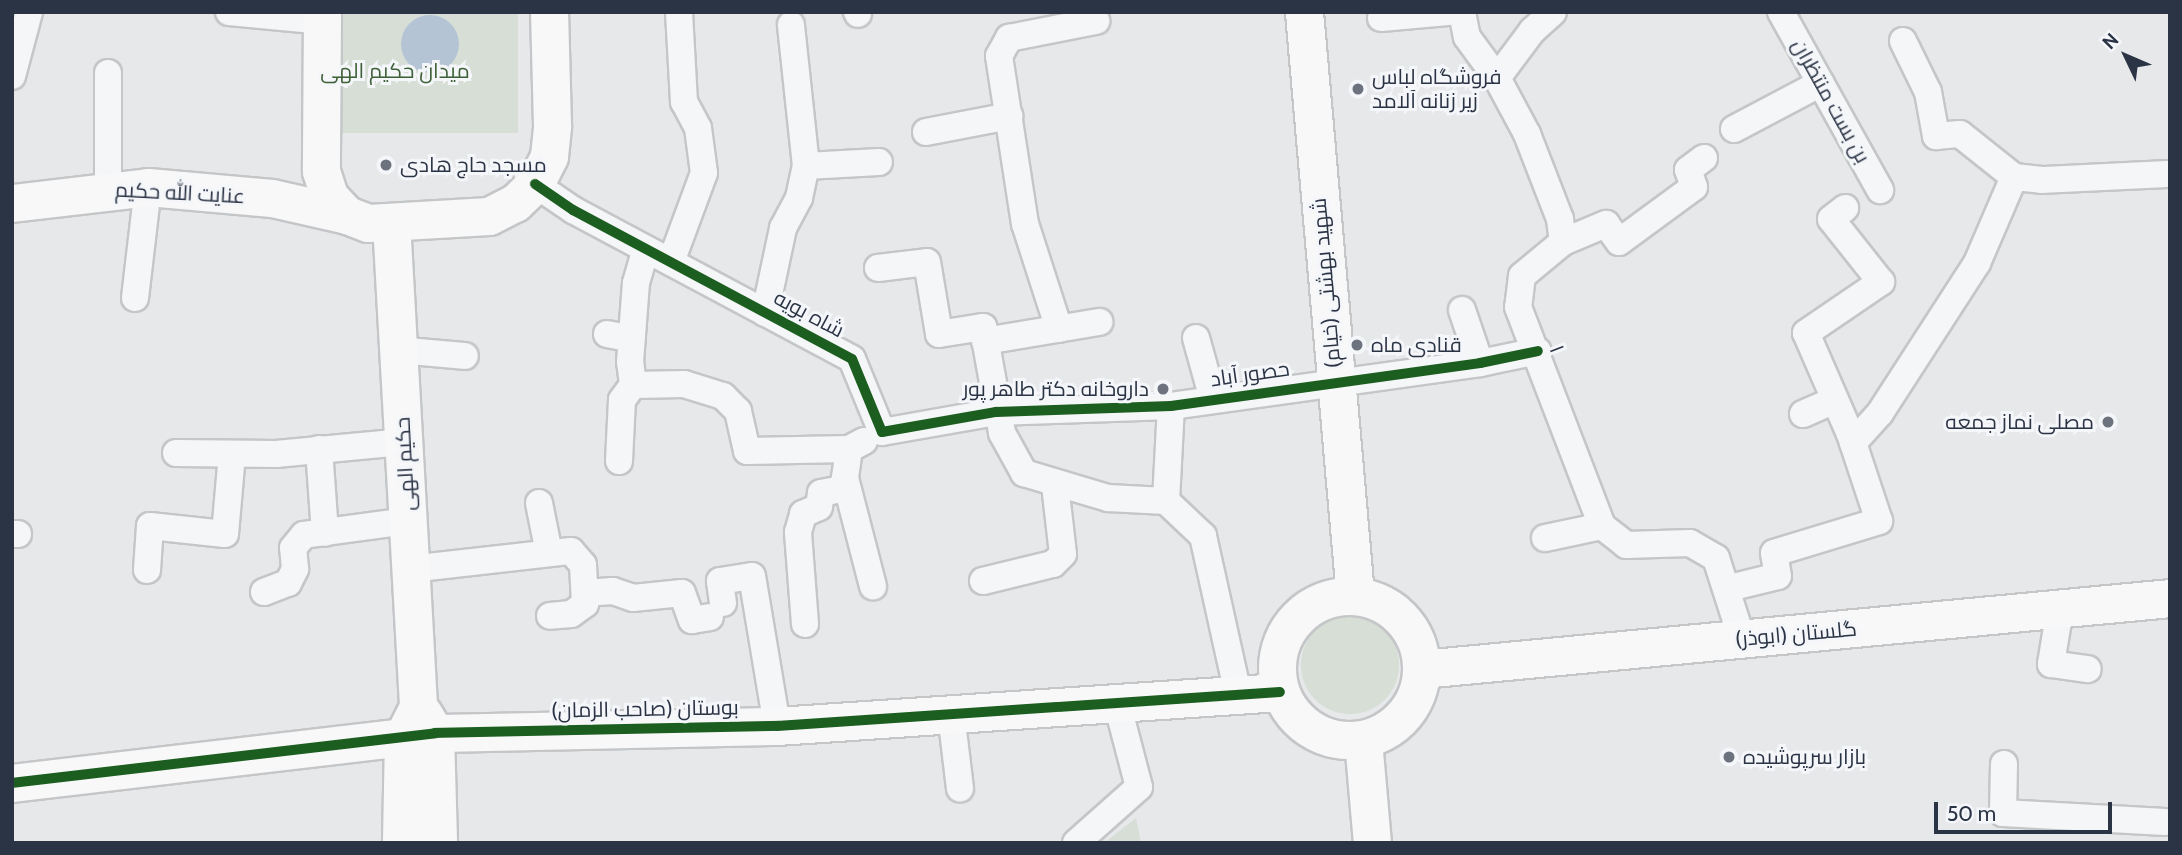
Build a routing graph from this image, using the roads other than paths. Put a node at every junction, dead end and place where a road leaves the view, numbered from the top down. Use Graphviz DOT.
graph roads {
  1 [pos="29,12"];
  2 [pos="229,12"];
  3 [pos="549,12"];
  4 [pos="679,12"];
  5 [pos="1304,12"];
  6 [pos="1448,12"];
  7 [pos="1462,12"];
  8 [pos="1553,12"];
  9 [pos="1781,12"];
  10 [pos="322,17"];
  11 [pos="1381,18"];
  12 [pos="1096,22"];
  13 [pos="792,25"];
  14 [pos="1903,41"];
  15 [pos="107,73"];
  16 [pos="12,76"];
  17 [pos="1497,78"];
  18 [pos="1821,83"];
  19 [pos="1009,117"];
  20 [pos="1734,129"];
  21 [pos="926,132"];
  22 [pos="1704,158"];
  23 [pos="879,162"];
  24 [pos="806,166"];
  25 [pos="2170,174"];
  26 [pos="2014,177"];
  27 [pos="535,184"];
  28 [pos="148,187"];
  29 [pos="108,189"];
  30 [pos="1880,190"];
  31 [pos="12,203"];
  32 [pos="1845,208"];
  33 [pos="347,215"];
  34 [pos="391,222"];
  35 [pos="1563,242"];
  36 [pos="646,249"];
  37 [pos="671,262"];
  38 [pos="878,268"];
  39 [pos="135,298"];
  40 [pos="1462,310"];
  41 [pos="765,313"];
  42 [pos="1099,322"];
  43 [pos="1059,329"];
  44 [pos="1196,338"];
  45 [pos="985,341"];
  46 [pos="398,350"];
  47 [pos="1538,351"];
  48 [pos="465,356"];
  49 [pos="1480,363"];
  50 [pos="1335,382"];
  51 [pos="633,386"];
  52 [pos="1213,399"];
  53 [pos="1835,400"];
  54 [pos="1171,406"];
  55 [pos="996,412"];
  56 [pos="1803,414"];
  57 [pos="882,432"];
  58 [pos="404,442"];
  59 [pos="1853,443"];
  60 [pos="319,449"];
  61 [pos="849,449"];
  62 [pos="176,453"];
  63 [pos="232,454"];
  64 [pos="619,461"];
  65 [pos="1055,485"];
  66 [pos="847,488"];
  67 [pos="1166,501"];
  68 [pos="539,503"];
  69 [pos="408,520"];
  70 [pos="1602,526"];
  71 [pos="325,533"];
  72 [pos="1545,538"];
  73 [pos="549,554"];
  74 [pos="411,569"];
  75 [pos="147,570"];
  76 [pos="983,581"];
  77 [pos="873,586"];
  78 [pos="1729,589"];
  79 [pos="264,592"];
  80 [pos="585,593"];
  81 [pos="1355,595"];
  82 [pos="2170,598"];
  83 [pos="2060,609"];
  84 [pos="550,616"];
  85 [pos="805,624"];
  86 [pos="1742,639"];
  87 [pos="1422,669"];
  88 [pos="2088,669"];
  89 [pos="1279,691"];
  90 [pos="1238,694"];
  91 [pos="1117,703"];
  92 [pos="951,714"];
  93 [pos="419,725"];
  94 [pos="777,726"];
  95 [pos="1363,740"];
  96 [pos="2004,764"];
  97 [pos="12,783"];
  98 [pos="960,788"];
  99 [pos="2165,824"];
  100 [pos="401,843"];
  101 [pos="438,843"];
  102 [pos="1076,843"];
  103 [pos="1372,843"];
  1 -- 16 [label="street"];
  2 -- 10 [label="street"];
  3 -- 27 [label="main road"];
  4 -- 37 [label="street"];
  5 -- 50 [label="main road, شهید بهشتی (خیام)"];
  6 -- 11 [label="street"];
  7 -- 17 [label="street"];
  8 -- 17 [label="street"];
  9 -- 18 [label="street, بن بست منتظران"];
  10 -- 33 [label="main road"];
  12 -- 19 [label="street"];
  13 -- 24 [label="street"];
  14 -- 26 [label="street"];
  15 -- 29 [label="street"];
  17 -- 35 [label="street"];
  18 -- 20 [label="street"];
  18 -- 30 [label="street, بن بست منتظران"];
  19 -- 21 [label="street"];
  19 -- 43 [label="street"];
  22 -- 35 [label="street, ۱"];
  23 -- 24 [label="street"];
  24 -- 41 [label="street"];
  25 -- 26 [label="street"];
  26 -- 59 [label="street"];
  27 -- 34 [label="main road"];
  27 -- 36 [label="street, شاه بویه"];
  28 -- 29 [label="main road, عنایت الله حکیم"];
  28 -- 33 [label="main road, عنایت الله حکیم"];
  28 -- 39 [label="street"];
  29 -- 31 [label="main road, عنایت الله حکیم"];
  32 -- 53 [label="street"];
  33 -- 34 [label="main road"];
  34 -- 46 [label="main road, حکیم الهی"];
  35 -- 47 [label="street, ۱"];
  36 -- 37 [label="street, شاه بویه"];
  36 -- 51 [label="street"];
  37 -- 41 [label="street, شاه بویه"];
  38 -- 45 [label="street"];
  40 -- 49 [label="street"];
  41 -- 57 [label="street, شاه بویه"];
  42 -- 43 [label="street"];
  43 -- 45 [label="street"];
  44 -- 52 [label="street"];
  45 -- 55 [label="street"];
  46 -- 48 [label="street"];
  46 -- 58 [label="main road, حکیم الهی"];
  47 -- 49 [label="street, حصور آباد"];
  47 -- 70 [label="street, ۱"];
  49 -- 50 [label="street, حصور آباد"];
  50 -- 52 [label="street, حصور آباد"];
  50 -- 81 [label="main road, شهید بهشتی (خیام)"];
  51 -- 61 [label="street"];
  51 -- 64 [label="street"];
  52 -- 54 [label="street, حصور آباد"];
  53 -- 56 [label="street"];
  53 -- 59 [label="street"];
  54 -- 55 [label="street"];
  54 -- 67 [label="street"];
  55 -- 57 [label="street"];
  55 -- 65 [label="street"];
  57 -- 61 [label="street"];
  58 -- 60 [label="street"];
  58 -- 69 [label="main road, حکیم الهی"];
  59 -- 78 [label="street"];
  60 -- 63 [label="street"];
  60 -- 71 [label="street"];
  61 -- 66 [label="street"];
  62 -- 63 [label="street"];
  63 -- 75 [label="street"];
  65 -- 67 [label="street"];
  65 -- 76 [label="street"];
  66 -- 77 [label="street"];
  66 -- 85 [label="street"];
  67 -- 90 [label="street"];
  68 -- 73 [label="street"];
  69 -- 71 [label="street"];
  69 -- 74 [label="main road, حکیم الهی"];
  70 -- 72 [label="street"];
  70 -- 78 [label="street"];
  71 -- 79 [label="street"];
  73 -- 74 [label="street"];
  73 -- 80 [label="street"];
  74 -- 93 [label="main road, حکیم الهی"];
  78 -- 86 [label="street"];
  80 -- 84 [label="street"];
  80 -- 94 [label="street"];
  81 -- 87 [label="main road"];
  81 -- 89 [label="main road"];
  82 -- 83 [label="main road, گلستان (ابوذر)"];
  83 -- 86 [label="main road, گلستان (ابوذر)"];
  83 -- 88 [label="street"];
  86 -- 87 [label="main road, گلستان (ابوذر)"];
  87 -- 95 [label="main road"];
  89 -- 90 [label="main road, بوستان (صاحب الزمان)"];
  89 -- 95 [label="main road"];
  90 -- 91 [label="main road, بوستان (صاحب الزمان)"];
  91 -- 92 [label="main road, بوستان (صاحب الزمان)"];
  91 -- 102 [label="street"];
  92 -- 94 [label="main road, بوستان (صاحب الزمان)"];
  92 -- 98 [label="street"];
  93 -- 94 [label="main road, بوستان (صاحب الزمان)"];
  93 -- 97 [label="main road, بوستان (صاحب الزمان)"];
  93 -- 100 [label="main road"];
  93 -- 101 [label="main road"];
  95 -- 103 [label="main road"];
  96 -- 99 [label="street"];
}
